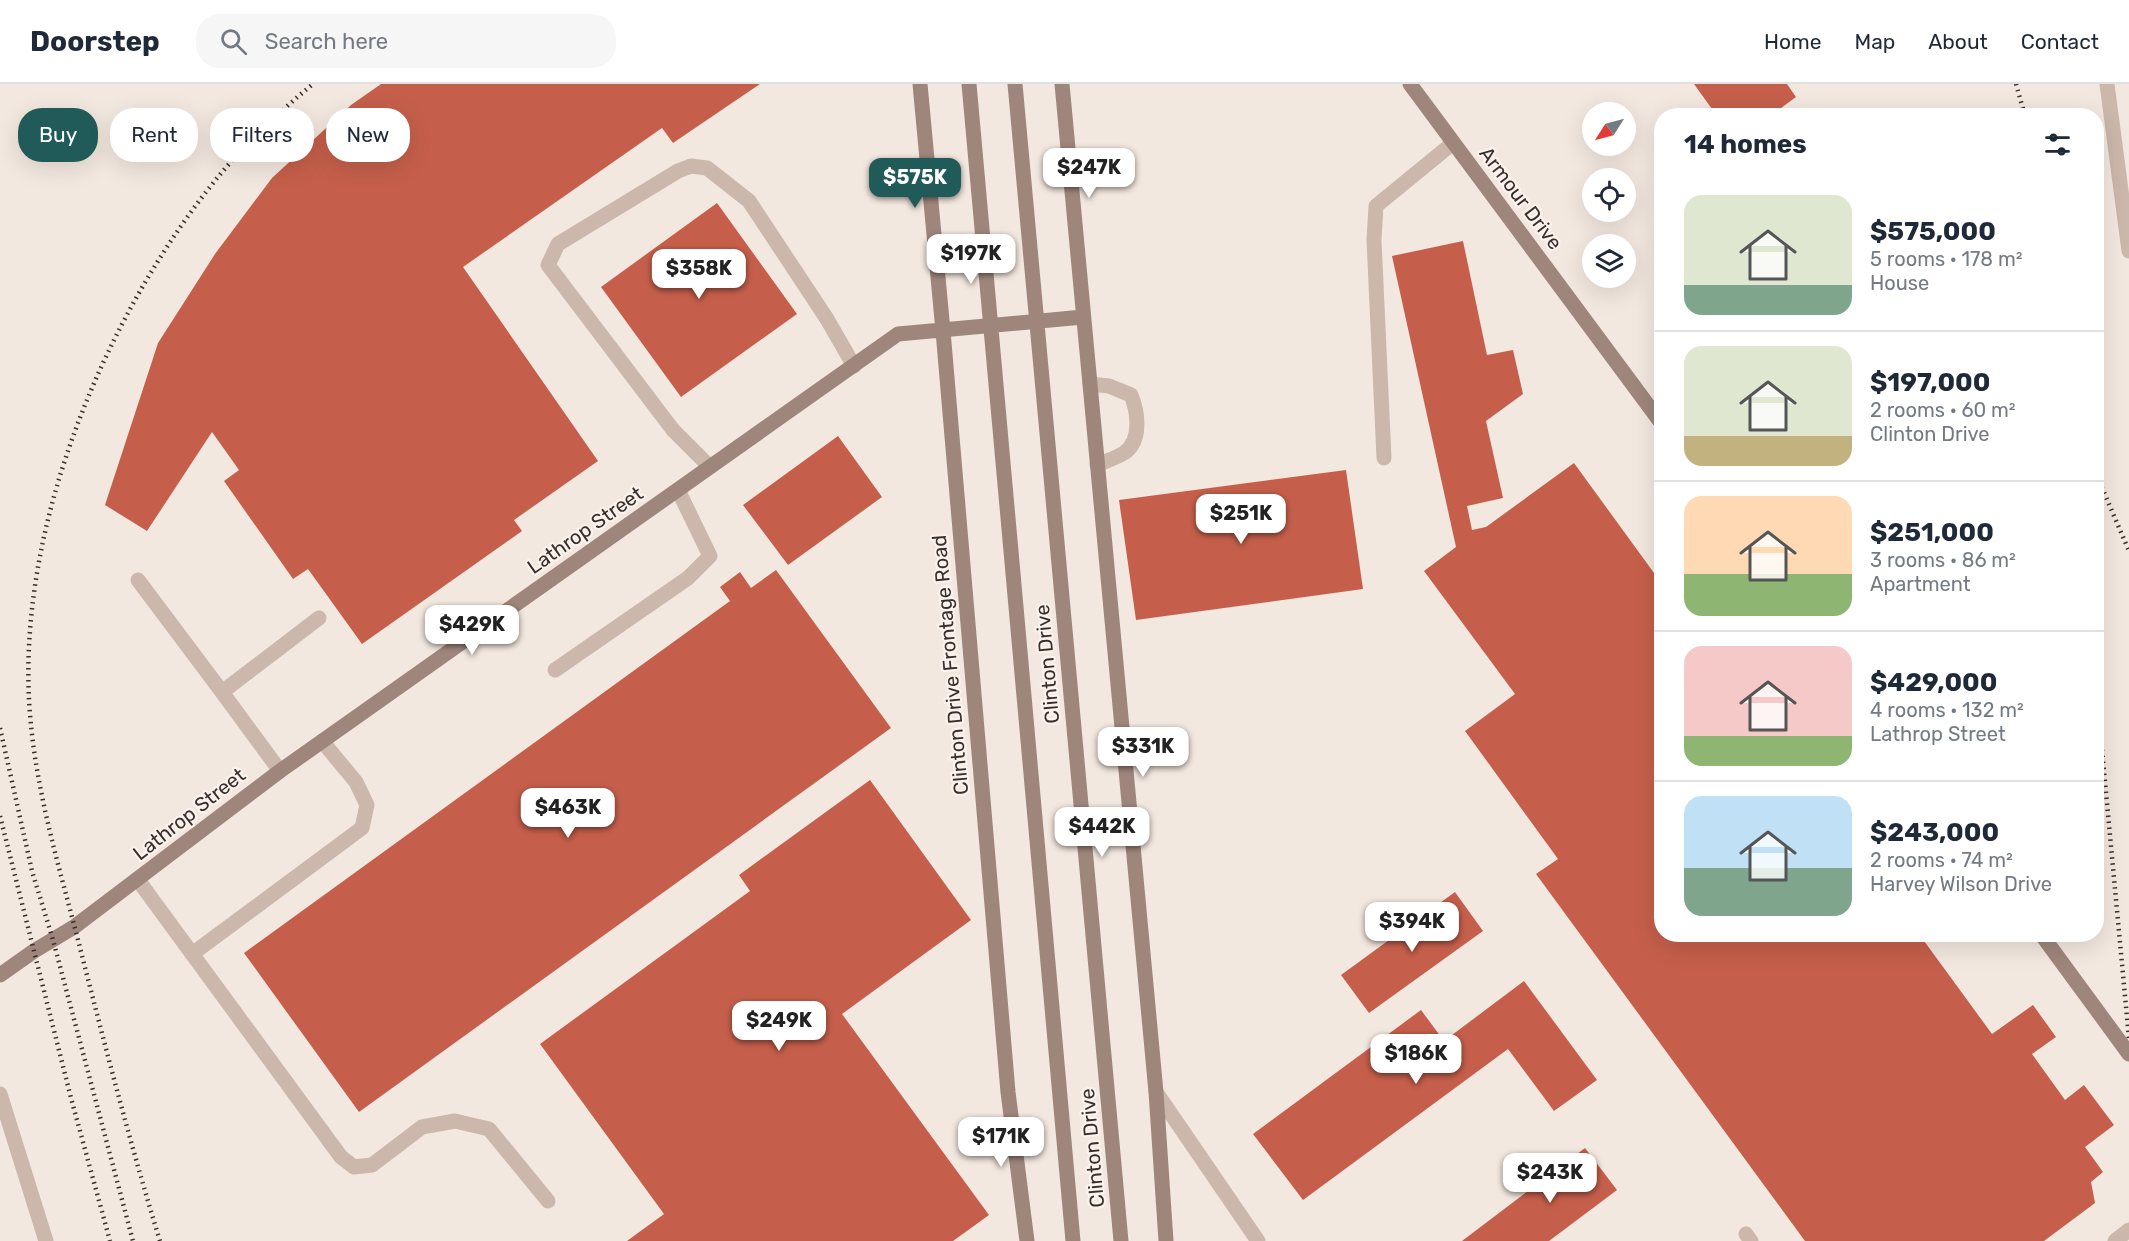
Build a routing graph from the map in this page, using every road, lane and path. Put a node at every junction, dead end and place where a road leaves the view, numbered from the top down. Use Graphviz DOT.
graph roads {
  1 [pos="920,84"];
  2 [pos="969,84"];
  3 [pos="1015,84"];
  4 [pos="1062,84"];
  5 [pos="1410,84"];
  6 [pos="2108,84"];
  7 [pos="1453,142"];
  8 [pos="2129,251"];
  9 [pos="1083,317"];
  10 [pos="943,331"];
  11 [pos="854,366"];
  12 [pos="1090,384"];
  13 [pos="1654,413"];
  14 [pos="1384,458"];
  15 [pos="1097,465"];
  16 [pos="710,467"];
  17 [pos="678,490"];
  18 [pos="138,580"];
  19 [pos="319,618"];
  20 [pos="555,670"];
  21 [pos="222,692"];
  22 [pos="322,741"];
  23 [pos="280,771"];
  24 [pos="138,880"];
  25 [pos="2047,942"];
  26 [pos="192,954"];
  27 [pos="0,975"];
  28 [pos="2129,1054"];
  29 [pos="1156,1092"];
  30 [pos="0,1094"];
  31 [pos="548,1201"];
  32 [pos="2129,1230"];
  33 [pos="46,1241"];
  34 [pos="1027,1241"];
  35 [pos="1074,1241"];
  36 [pos="1121,1241"];
  37 [pos="1166,1241"];
  38 [pos="1258,1241"];
  39 [pos="2115,1241"];
  1 -- 10 [label="street, Clinton Drive Frontage Road"];
  2 -- 35 [label="street, Clinton Drive"];
  3 -- 36 [label="street, Clinton Drive"];
  4 -- 9 [label="street"];
  5 -- 7 [label="street, Armour Drive"];
  6 -- 8 [label="street"];
  7 -- 13 [label="street, Armour Drive"];
  7 -- 14 [label="street"];
  9 -- 10 [label="street, Lathrop Street"];
  9 -- 12 [label="street"];
  10 -- 11 [label="street, Lathrop Street"];
  10 -- 34 [label="street, Clinton Drive Frontage Road"];
  11 -- 16 [label="street, Lathrop Street"];
  11 -- 16 [label="street"];
  12 -- 15 [label="street"];
  12 -- 15 [label="street"];
  15 -- 29 [label="street"];
  16 -- 17 [label="street, Lathrop Street"];
  17 -- 20 [label="street"];
  17 -- 22 [label="street, Lathrop Street"];
  18 -- 21 [label="street"];
  19 -- 21 [label="street"];
  21 -- 23 [label="street"];
  22 -- 23 [label="street, Lathrop Street"];
  22 -- 26 [label="street"];
  23 -- 24 [label="street, Lathrop Street"];
  24 -- 26 [label="street"];
  24 -- 27 [label="street, Lathrop Street"];
  25 -- 28 [label="street"];
  26 -- 31 [label="street"];
  29 -- 37 [label="street"];
  29 -- 38 [label="street"];
  30 -- 33 [label="street"];
  32 -- 39 [label="street"];
}
